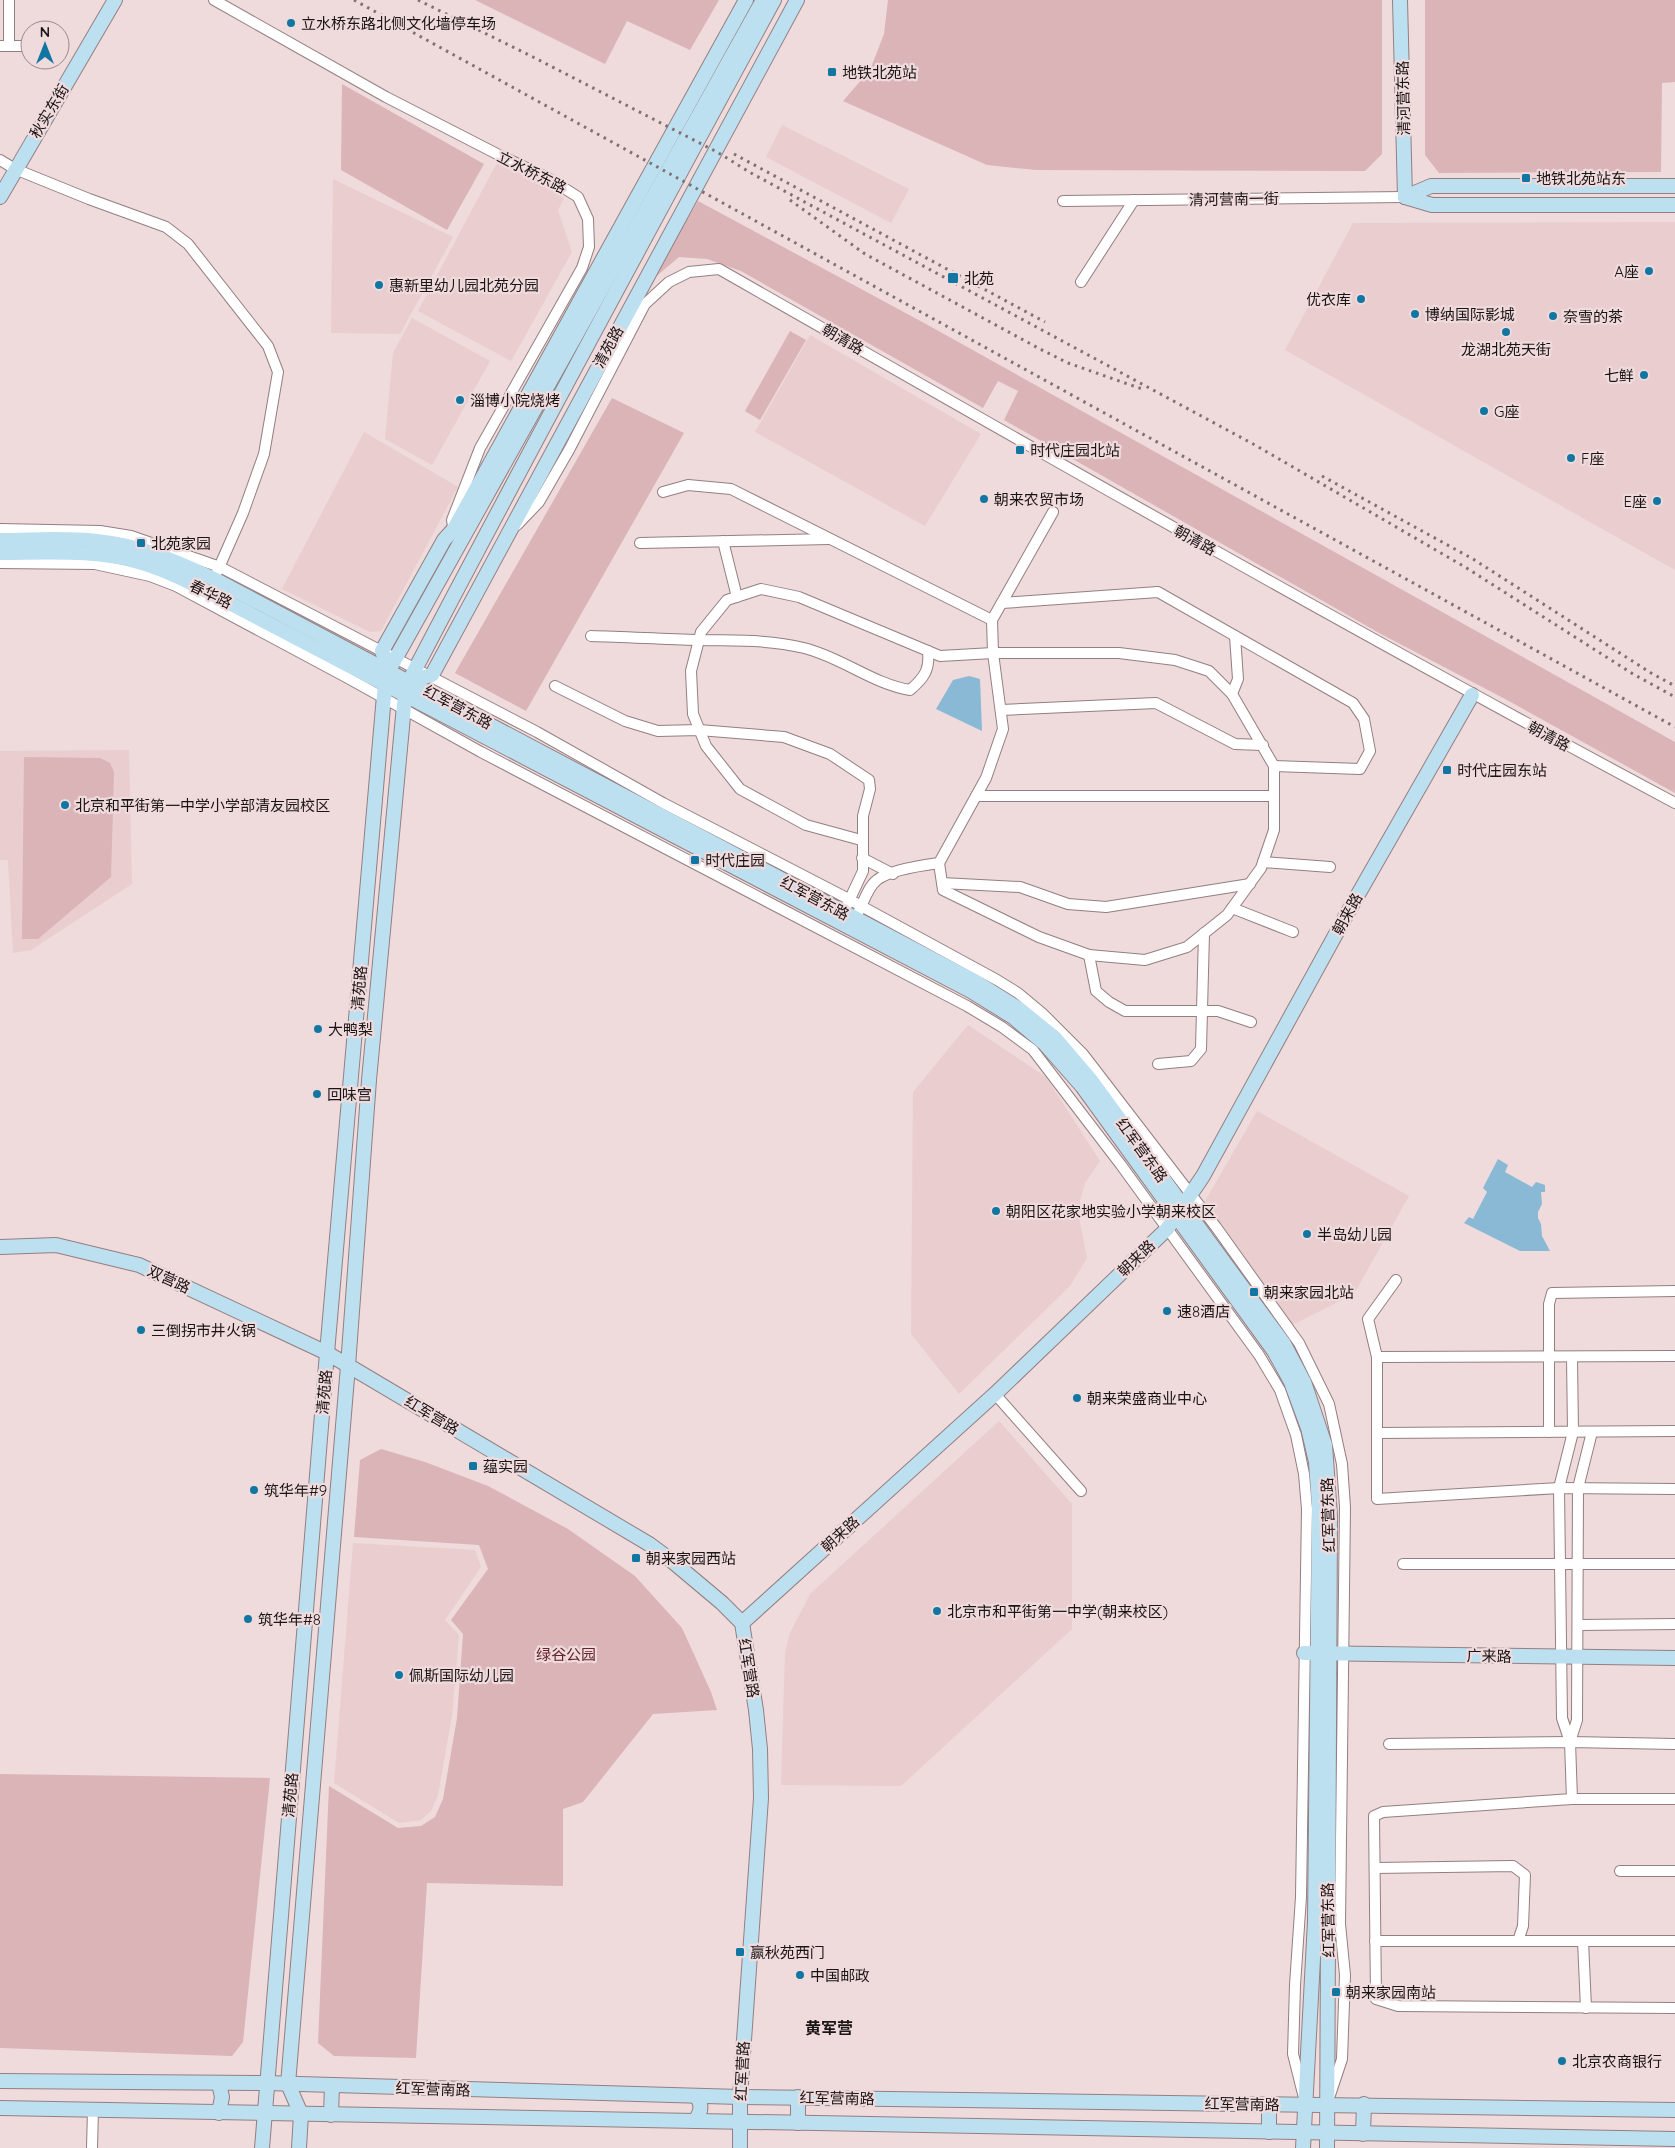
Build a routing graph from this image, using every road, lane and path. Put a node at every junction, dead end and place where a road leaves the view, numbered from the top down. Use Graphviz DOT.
graph roads {
  1 [pos="9,0"];
  2 [pos="115,0"];
  3 [pos="214,0"];
  4 [pos="746,0"];
  5 [pos="763,0"];
  6 [pos="774,0"];
  7 [pos="797,0"];
  8 [pos="1400,0"];
  9 [pos="4,46"];
  10 [pos="20,46"];
  11 [pos="0,160"];
  12 [pos="15,169"];
  13 [pos="1675,186"];
  14 [pos="0,197"];
  15 [pos="1405,197"];
  16 [pos="1063,200"];
  17 [pos="1134,200"];
  18 [pos="1675,204"];
  19 [pos="1081,282"];
  20 [pos="662,492"];
  21 [pos="1053,512"];
  22 [pos="0,529"];
  23 [pos="454,530"];
  24 [pos="504,539"];
  25 [pos="831,539"];
  26 [pos="0,540"];
  27 [pos="723,542"];
  28 [pos="640,543"];
  29 [pos="0,553"];
  30 [pos="0,563"];
  31 [pos="449,564"];
  32 [pos="217,573"];
  33 [pos="457,587"];
  34 [pos="737,597"];
  35 [pos="1002,603"];
  36 [pos="992,620"];
  37 [pos="591,636"];
  38 [pos="1235,636"];
  39 [pos="699,640"];
  40 [pos="382,651"];
  41 [pos="928,651"];
  42 [pos="993,653"];
  43 [pos="397,658"];
  44 [pos="412,675"];
  45 [pos="430,676"];
  46 [pos="385,684"];
  47 [pos="555,686"];
  48 [pos="1232,694"];
  49 [pos="1472,695"];
  50 [pos="404,701"];
  51 [pos="1001,710"];
  52 [pos="699,730"];
  53 [pos="1263,745"];
  54 [pos="1274,766"];
  55 [pos="976,796"];
  56 [pos="1274,796"];
  57 [pos="1675,803"];
  58 [pos="862,840"];
  59 [pos="862,858"];
  60 [pos="1263,862"];
  61 [pos="939,863"];
  62 [pos="1330,867"];
  63 [pos="893,874"];
  64 [pos="942,883"];
  65 [pos="1250,884"];
  66 [pos="1232,908"];
  67 [pos="850,915"];
  68 [pos="1292,932"];
  69 [pos="1204,933"];
  70 [pos="839,939"];
  71 [pos="1089,955"];
  72 [pos="1201,1011"];
  73 [pos="1251,1022"];
  74 [pos="1158,1064"];
  75 [pos="1183,1205"];
  76 [pos="1167,1229"];
  77 [pos="0,1247"];
  78 [pos="1396,1280"];
  79 [pos="1675,1292"];
  80 [pos="327,1353"];
  81 [pos="1549,1356"];
  82 [pos="1572,1356"];
  83 [pos="1675,1356"];
  84 [pos="1377,1357"];
  85 [pos="348,1366"];
  86 [pos="995,1394"];
  87 [pos="1675,1431"];
  88 [pos="1549,1432"];
  89 [pos="1573,1432"];
  90 [pos="1592,1432"];
  91 [pos="1377,1433"];
  92 [pos="1559,1488"];
  93 [pos="1578,1488"];
  94 [pos="1675,1489"];
  95 [pos="1081,1491"];
  96 [pos="1403,1564"];
  97 [pos="1675,1564"];
  98 [pos="1578,1565"];
  99 [pos="1562,1566"];
  100 [pos="742,1623"];
  101 [pos="1675,1624"];
  102 [pos="1578,1625"];
  103 [pos="1316,1654"];
  104 [pos="1345,1654"];
  105 [pos="1562,1656"];
  106 [pos="1578,1656"];
  107 [pos="1675,1658"];
  108 [pos="1570,1742"];
  109 [pos="1389,1744"];
  110 [pos="1675,1744"];
  111 [pos="1572,1798"];
  112 [pos="1675,1799"];
  113 [pos="1375,1868"];
  114 [pos="1620,1871"];
  115 [pos="1675,1871"];
  116 [pos="1375,1941"];
  117 [pos="1518,1941"];
  118 [pos="1583,1941"];
  119 [pos="1675,1941"];
  120 [pos="1586,2008"];
  121 [pos="1675,2008"];
  122 [pos="0,2082"];
  123 [pos="266,2082"];
  124 [pos="219,2083"];
  125 [pos="288,2084"];
  126 [pos="332,2085"];
  127 [pos="696,2096"];
  128 [pos="740,2097"];
  129 [pos="798,2098"];
  130 [pos="1269,2104"];
  131 [pos="1328,2104"];
  132 [pos="1364,2104"];
  133 [pos="1306,2105"];
  134 [pos="0,2108"];
  135 [pos="93,2110"];
  136 [pos="1675,2110"];
  137 [pos="219,2113"];
  138 [pos="264,2113"];
  139 [pos="301,2114"];
  140 [pos="331,2115"];
  141 [pos="695,2121"];
  142 [pos="740,2122"];
  143 [pos="798,2123"];
  144 [pos="1269,2132"];
  145 [pos="1304,2133"];
  146 [pos="1328,2133"];
  147 [pos="1363,2134"];
  148 [pos="1675,2139"];
  149 [pos="92,2148"];
  150 [pos="262,2148"];
  151 [pos="299,2148"];
  152 [pos="740,2148"];
  153 [pos="1303,2148"];
  154 [pos="1328,2148"];
  1 -- 9 [label="street"];
  2 -- 12 [label="street, 秋实东街"];
  3 -- 23 [label="street, 立水桥东路"];
  4 -- 23 [label="street"];
  5 -- 31 [label="street, 清苑路"];
  6 -- 33 [label="street, 清苑路"];
  7 -- 24 [label="street, 清苑路"];
  8 -- 15 [label="street, 清河营东路"];
  9 -- 10 [label="street"];
  11 -- 12 [label="street"];
  12 -- 14 [label="street, 秋实东街"];
  12 -- 32 [label="street"];
  13 -- 15 [label="street, 清河营南一街"];
  15 -- 17 [label="street, 清河营南一街"];
  15 -- 18 [label="street, 清河营南一街"];
  16 -- 17 [label="street, 清河营南一街"];
  17 -- 19 [label="street"];
  20 -- 25 [label="street"];
  21 -- 35 [label="street"];
  22 -- 32 [label="street"];
  23 -- 31 [label="street"];
  23 -- 40 [label="street"];
  24 -- 33 [label="street"];
  24 -- 45 [label="street, 清苑路"];
  24 -- 49 [label="street, 朝清路"];
  25 -- 27 [label="street"];
  25 -- 36 [label="street"];
  26 -- 32 [label="street, 春华路"];
  27 -- 28 [label="street"];
  27 -- 34 [label="street"];
  29 -- 46 [label="street, 春华路"];
  30 -- 46 [label="street"];
  31 -- 43 [label="street, 清苑路"];
  32 -- 40 [label="street"];
  32 -- 46 [label="street, 春华路"];
  33 -- 44 [label="street, 清苑路"];
  34 -- 39 [label="street"];
  34 -- 41 [label="street"];
  35 -- 36 [label="street"];
  35 -- 38 [label="street"];
  36 -- 42 [label="street"];
  37 -- 39 [label="street"];
  38 -- 48 [label="street"];
  38 -- 54 [label="street"];
  39 -- 41 [label="street"];
  39 -- 52 [label="street"];
  40 -- 43 [label="street"];
  40 -- 46 [label="street, 清苑路"];
  41 -- 42 [label="street"];
  42 -- 48 [label="street"];
  42 -- 51 [label="street"];
  43 -- 44 [label="street"];
  43 -- 46 [label="street, 清苑路"];
  44 -- 45 [label="street"];
  44 -- 46 [label="street, 红军营东路"];
  44 -- 50 [label="street, 清苑路"];
  44 -- 67 [label="street, 红军营东路"];
  45 -- 67 [label="street"];
  46 -- 50 [label="street, 春华路"];
  46 -- 80 [label="street, 清苑路"];
  47 -- 52 [label="street"];
  48 -- 53 [label="street"];
  49 -- 57 [label="street, 朝清路"];
  49 -- 75 [label="street, 朝来路"];
  50 -- 67 [label="street, 红军营东路"];
  50 -- 70 [label="street"];
  50 -- 85 [label="street, 清苑路"];
  51 -- 53 [label="street"];
  51 -- 55 [label="street"];
  52 -- 58 [label="street"];
  52 -- 58 [label="street"];
  53 -- 54 [label="street"];
  54 -- 56 [label="street"];
  55 -- 56 [label="street"];
  55 -- 61 [label="street"];
  56 -- 60 [label="street"];
  58 -- 59 [label="street"];
  59 -- 63 [label="street"];
  59 -- 67 [label="street"];
  60 -- 62 [label="street"];
  60 -- 65 [label="street"];
  61 -- 63 [label="street"];
  61 -- 64 [label="street"];
  63 -- 67 [label="street"];
  64 -- 65 [label="street"];
  64 -- 71 [label="street"];
  65 -- 66 [label="street"];
  66 -- 68 [label="street"];
  66 -- 69 [label="street"];
  67 -- 70 [label="street"];
  67 -- 75 [label="street, 红军营东路"];
  69 -- 71 [label="street"];
  69 -- 72 [label="street"];
  70 -- 76 [label="street"];
  71 -- 72 [label="street"];
  72 -- 73 [label="street"];
  72 -- 74 [label="street"];
  75 -- 76 [label="street, 朝来路"];
  75 -- 103 [label="street, 红军营东路"];
  75 -- 104 [label="street"];
  76 -- 86 [label="street, 朝来路"];
  76 -- 103 [label="street"];
  77 -- 80 [label="street, 双营路"];
  78 -- 84 [label="street"];
  79 -- 81 [label="street"];
  80 -- 85 [label="street, 红军营路"];
  80 -- 123 [label="street, 清苑路"];
  81 -- 82 [label="street"];
  81 -- 84 [label="street"];
  81 -- 88 [label="street"];
  82 -- 83 [label="street"];
  82 -- 89 [label="street"];
  84 -- 91 [label="street"];
  85 -- 100 [label="street, 红军营路"];
  85 -- 125 [label="street, 清苑路"];
  86 -- 95 [label="street"];
  86 -- 100 [label="street, 朝来路"];
  87 -- 90 [label="street"];
  88 -- 89 [label="street"];
  88 -- 91 [label="street"];
  89 -- 90 [label="street"];
  89 -- 92 [label="street"];
  90 -- 93 [label="street"];
  91 -- 92 [label="street"];
  92 -- 93 [label="street"];
  92 -- 99 [label="street"];
  93 -- 94 [label="street"];
  93 -- 98 [label="street"];
  96 -- 99 [label="street"];
  97 -- 98 [label="street"];
  98 -- 99 [label="street"];
  98 -- 102 [label="street"];
  99 -- 105 [label="street"];
  100 -- 128 [label="street, 红军营路"];
  101 -- 102 [label="street"];
  102 -- 106 [label="street"];
  103 -- 104 [label="street, 广来路"];
  103 -- 131 [label="street, 红军营东路"];
  103 -- 133 [label="street, 红军营东路"];
  104 -- 105 [label="street, 广来路"];
  104 -- 131 [label="street"];
  105 -- 106 [label="street, 广来路"];
  105 -- 108 [label="street"];
  106 -- 107 [label="street, 广来路"];
  106 -- 108 [label="street"];
  108 -- 109 [label="street"];
  108 -- 110 [label="street"];
  108 -- 111 [label="street"];
  111 -- 112 [label="street"];
  111 -- 113 [label="street"];
  113 -- 116 [label="street"];
  113 -- 117 [label="street"];
  114 -- 115 [label="street"];
  116 -- 117 [label="street"];
  116 -- 120 [label="street"];
  117 -- 118 [label="street"];
  118 -- 119 [label="street"];
  118 -- 120 [label="street"];
  120 -- 121 [label="street"];
  122 -- 124 [label="street, 红军营南路"];
  123 -- 124 [label="street, 红军营南路"];
  123 -- 125 [label="street, 红军营南路"];
  123 -- 138 [label="street, 清苑路"];
  124 -- 137 [label="street"];
  125 -- 126 [label="street, 红军营南路"];
  125 -- 139 [label="street, 清苑路"];
  126 -- 127 [label="street, 红军营南路"];
  126 -- 140 [label="street"];
  127 -- 128 [label="street, 红军营南路"];
  127 -- 141 [label="street"];
  128 -- 129 [label="street, 红军营南路"];
  128 -- 142 [label="street, 红军营路"];
  129 -- 130 [label="street, 红军营南路"];
  129 -- 143 [label="street"];
  130 -- 133 [label="street, 红军营南路"];
  130 -- 144 [label="street"];
  131 -- 132 [label="street, 红军营南路"];
  131 -- 133 [label="street, 红军营南路"];
  131 -- 146 [label="street, 红军营东路"];
  132 -- 136 [label="street, 红军营南路"];
  132 -- 147 [label="street"];
  133 -- 145 [label="street, 红军营东路"];
  134 -- 135 [label="street, 红军营南路"];
  135 -- 137 [label="street, 红军营南路"];
  135 -- 149 [label="street"];
  137 -- 138 [label="street, 红军营南路"];
  138 -- 139 [label="street, 红军营南路"];
  138 -- 150 [label="street, 清苑路"];
  139 -- 140 [label="street, 红军营南路"];
  139 -- 151 [label="street"];
  140 -- 141 [label="street, 红军营南路"];
  141 -- 142 [label="street, 红军营南路"];
  142 -- 143 [label="street, 红军营南路"];
  142 -- 152 [label="street, 红军营路"];
  143 -- 144 [label="street, 红军营南路"];
  144 -- 145 [label="street, 红军营南路"];
  145 -- 146 [label="street, 红军营南路"];
  145 -- 153 [label="street, 红军营东路"];
  146 -- 147 [label="street, 红军营南路"];
  146 -- 154 [label="street, 红军营东路"];
  147 -- 148 [label="street, 红军营南路"];
}
